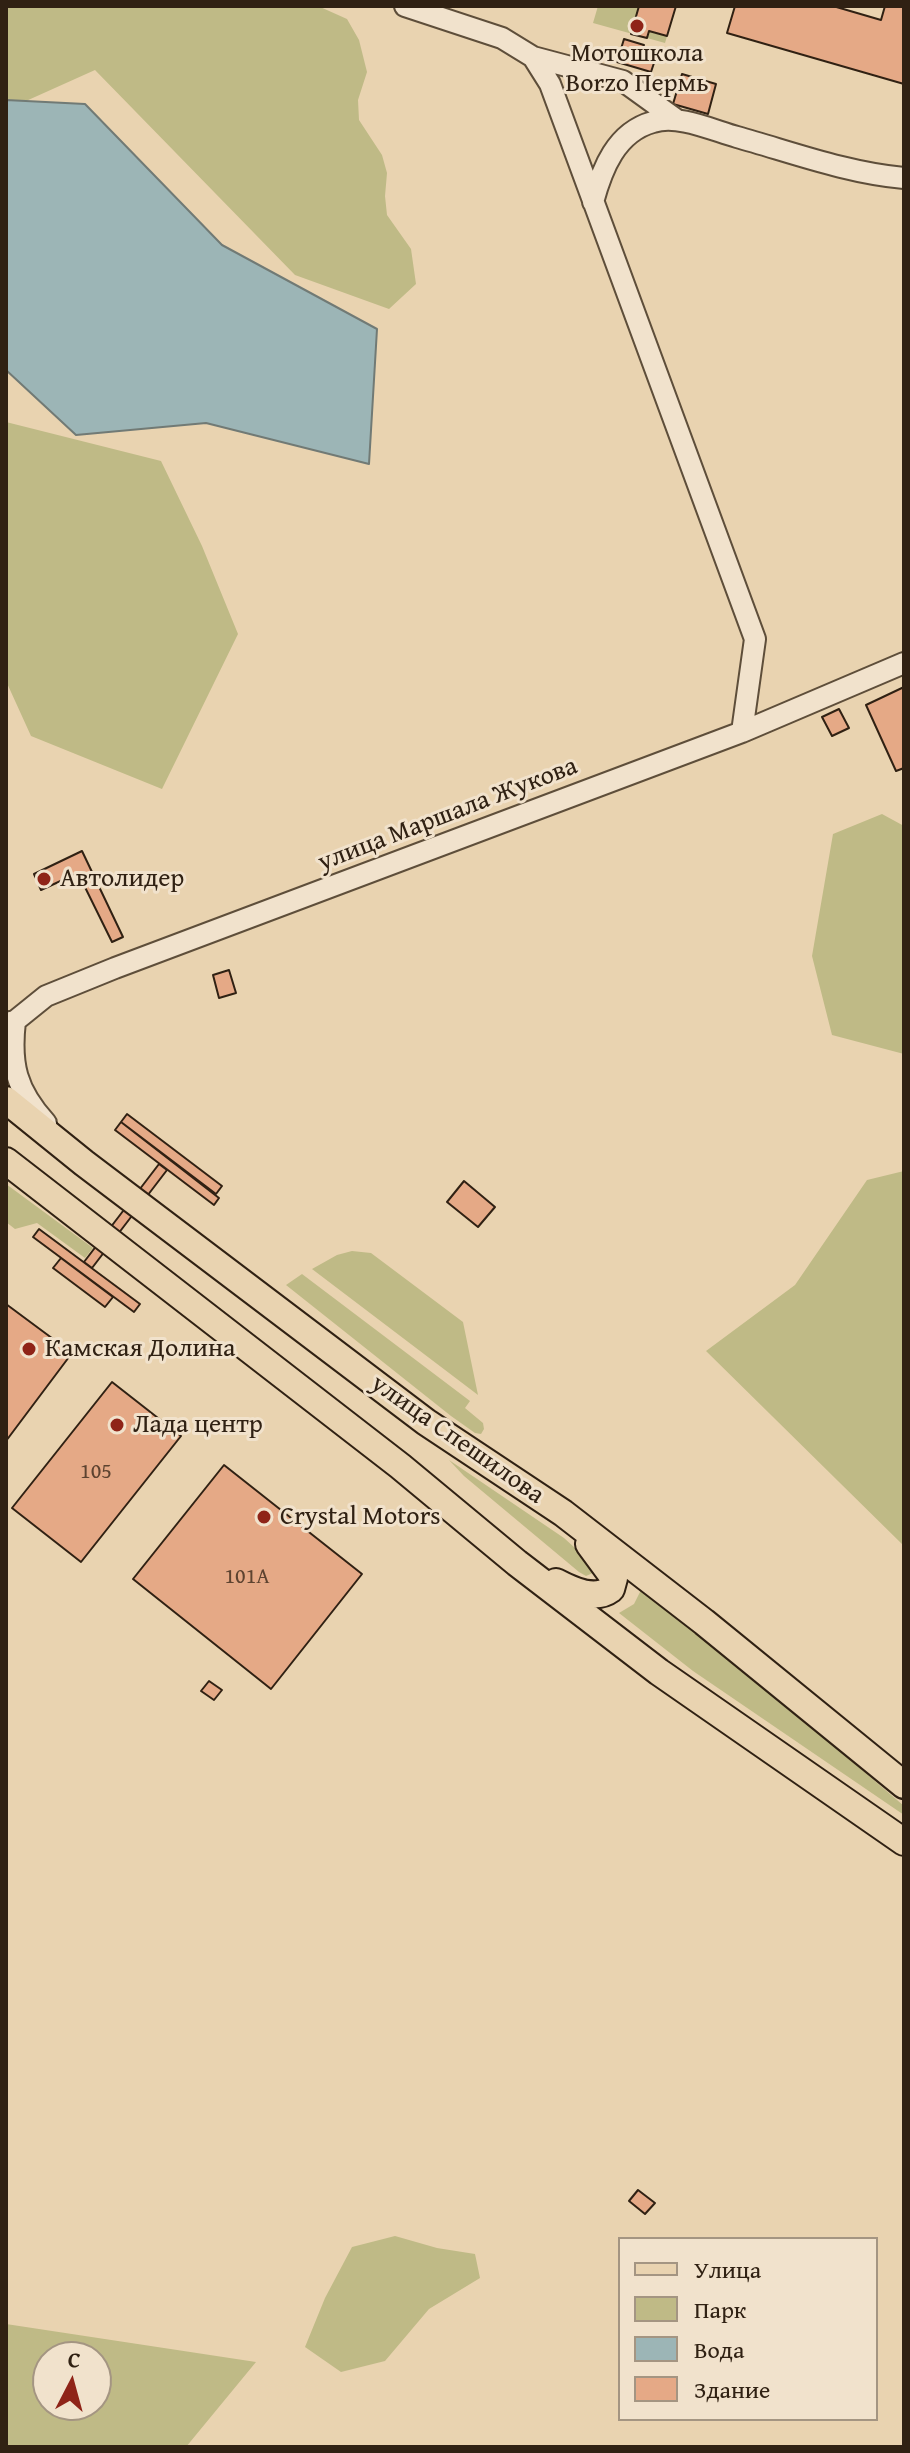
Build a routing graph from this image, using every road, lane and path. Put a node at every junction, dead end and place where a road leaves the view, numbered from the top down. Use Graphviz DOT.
graph roads {
  1 [pos="405,6"];
  2 [pos="533,57"];
  3 [pos="685,123"];
  4 [pos="904,178"];
  5 [pos="593,202"];
  6 [pos="904,663"];
  7 [pos="742,732"];
  8 [pos="10,1022"];
  9 [pos="6,1100"];
  10 [pos="6,1161"];
  11 [pos="84,1163"];
  12 [pos="563,1513"];
  13 [pos="517,1563"];
  14 [pos="904,1785"];
  15 [pos="904,1842"];
  1 -- 2 [label="street"];
  2 -- 3 [label="street"];
  2 -- 5 [label="street"];
  3 -- 4 [label="street"];
  3 -- 5 [label="street"];
  5 -- 7 [label="street"];
  6 -- 7 [label="street, улица Маршала Жукова"];
  7 -- 8 [label="street, улица Маршала Жукова"];
  8 -- 11 [label="street"];
  9 -- 11 [label="main road, улица Спешилова"];
  10 -- 13 [label="main road, улица Спешилова"];
  11 -- 12 [label="main road, улица Спешилова"];
  12 -- 13 [label="main road"];
  12 -- 14 [label="main road, улица Спешилова"];
  13 -- 15 [label="main road, улица Спешилова"];
}
